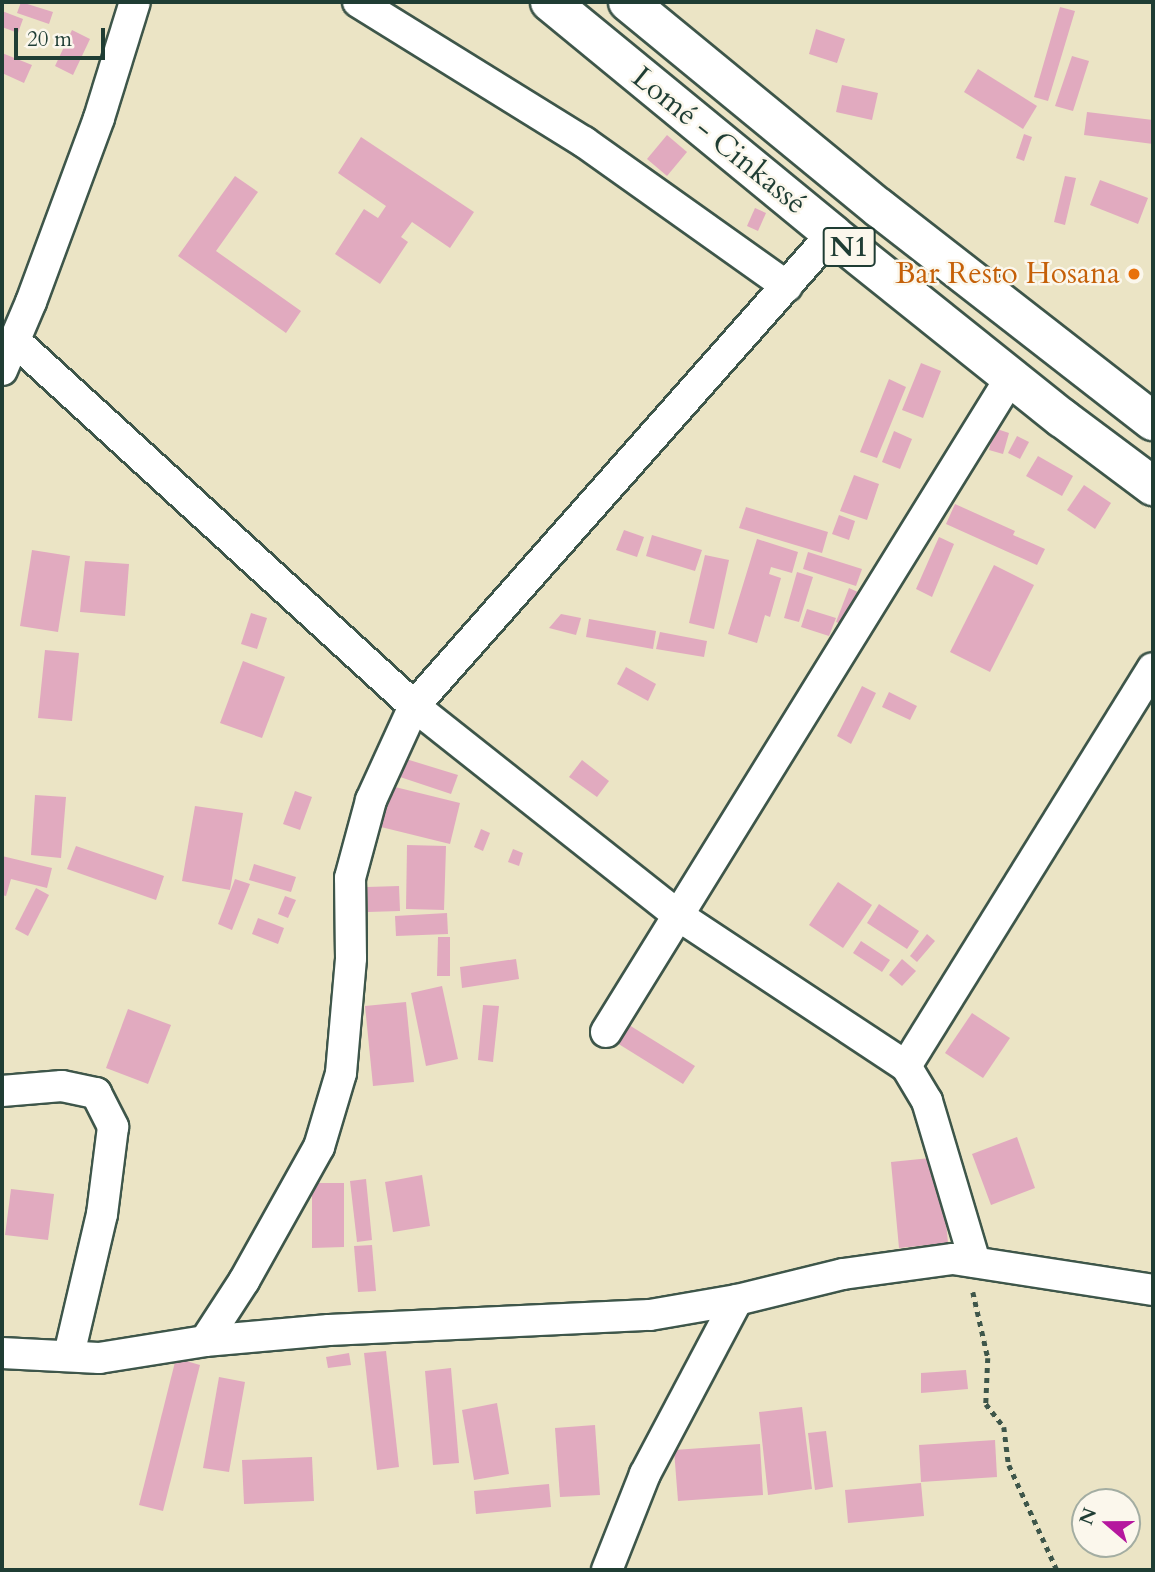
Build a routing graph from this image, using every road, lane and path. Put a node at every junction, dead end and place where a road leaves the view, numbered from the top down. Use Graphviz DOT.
graph roads {
  1 [pos="135,2"];
  2 [pos="358,2"];
  3 [pos="550,2"];
  4 [pos="628,2"];
  5 [pos="596,40"];
  6 [pos="832,234"];
  7 [pos="788,286"];
  8 [pos="14,340"];
  9 [pos="2,370"];
  10 [pos="1011,377"];
  11 [pos="1153,421"];
  12 [pos="1153,486"];
  13 [pos="1153,668"];
  14 [pos="414,706"];
  15 [pos="678,916"];
  16 [pos="606,1032"];
  17 [pos="906,1066"];
  18 [pos="2,1091"];
  19 [pos="971,1261"];
  20 [pos="1153,1290"];
  21 [pos="737,1300"];
  22 [pos="205,1341"];
  23 [pos="2,1353"];
  24 [pos="69,1355"];
  25 [pos="607,1570"];
  26 [pos="1057,1570"];
  1 -- 8 [label="street"];
  2 -- 7 [label="street"];
  3 -- 5 [label="highway, Lomé - Cinkassé / N1"];
  4 -- 5 [label="highway"];
  4 -- 11 [label="highway, Lomé - Cinkassé / N1"];
  5 -- 6 [label="highway, Lomé - Cinkassé / N1"];
  6 -- 7 [label="street"];
  6 -- 10 [label="highway, Lomé - Cinkassé / N1"];
  7 -- 14 [label="street"];
  8 -- 9 [label="street"];
  8 -- 14 [label="street"];
  10 -- 12 [label="highway, Lomé - Cinkassé / N1"];
  10 -- 15 [label="street"];
  13 -- 17 [label="street"];
  14 -- 15 [label="street"];
  14 -- 22 [label="street"];
  15 -- 16 [label="street"];
  15 -- 17 [label="street"];
  17 -- 19 [label="street"];
  18 -- 24 [label="street"];
  19 -- 20 [label="street"];
  19 -- 21 [label="street"];
  19 -- 26 [label="path"];
  21 -- 22 [label="street"];
  21 -- 25 [label="street"];
  22 -- 24 [label="street"];
  23 -- 24 [label="street"];
}
